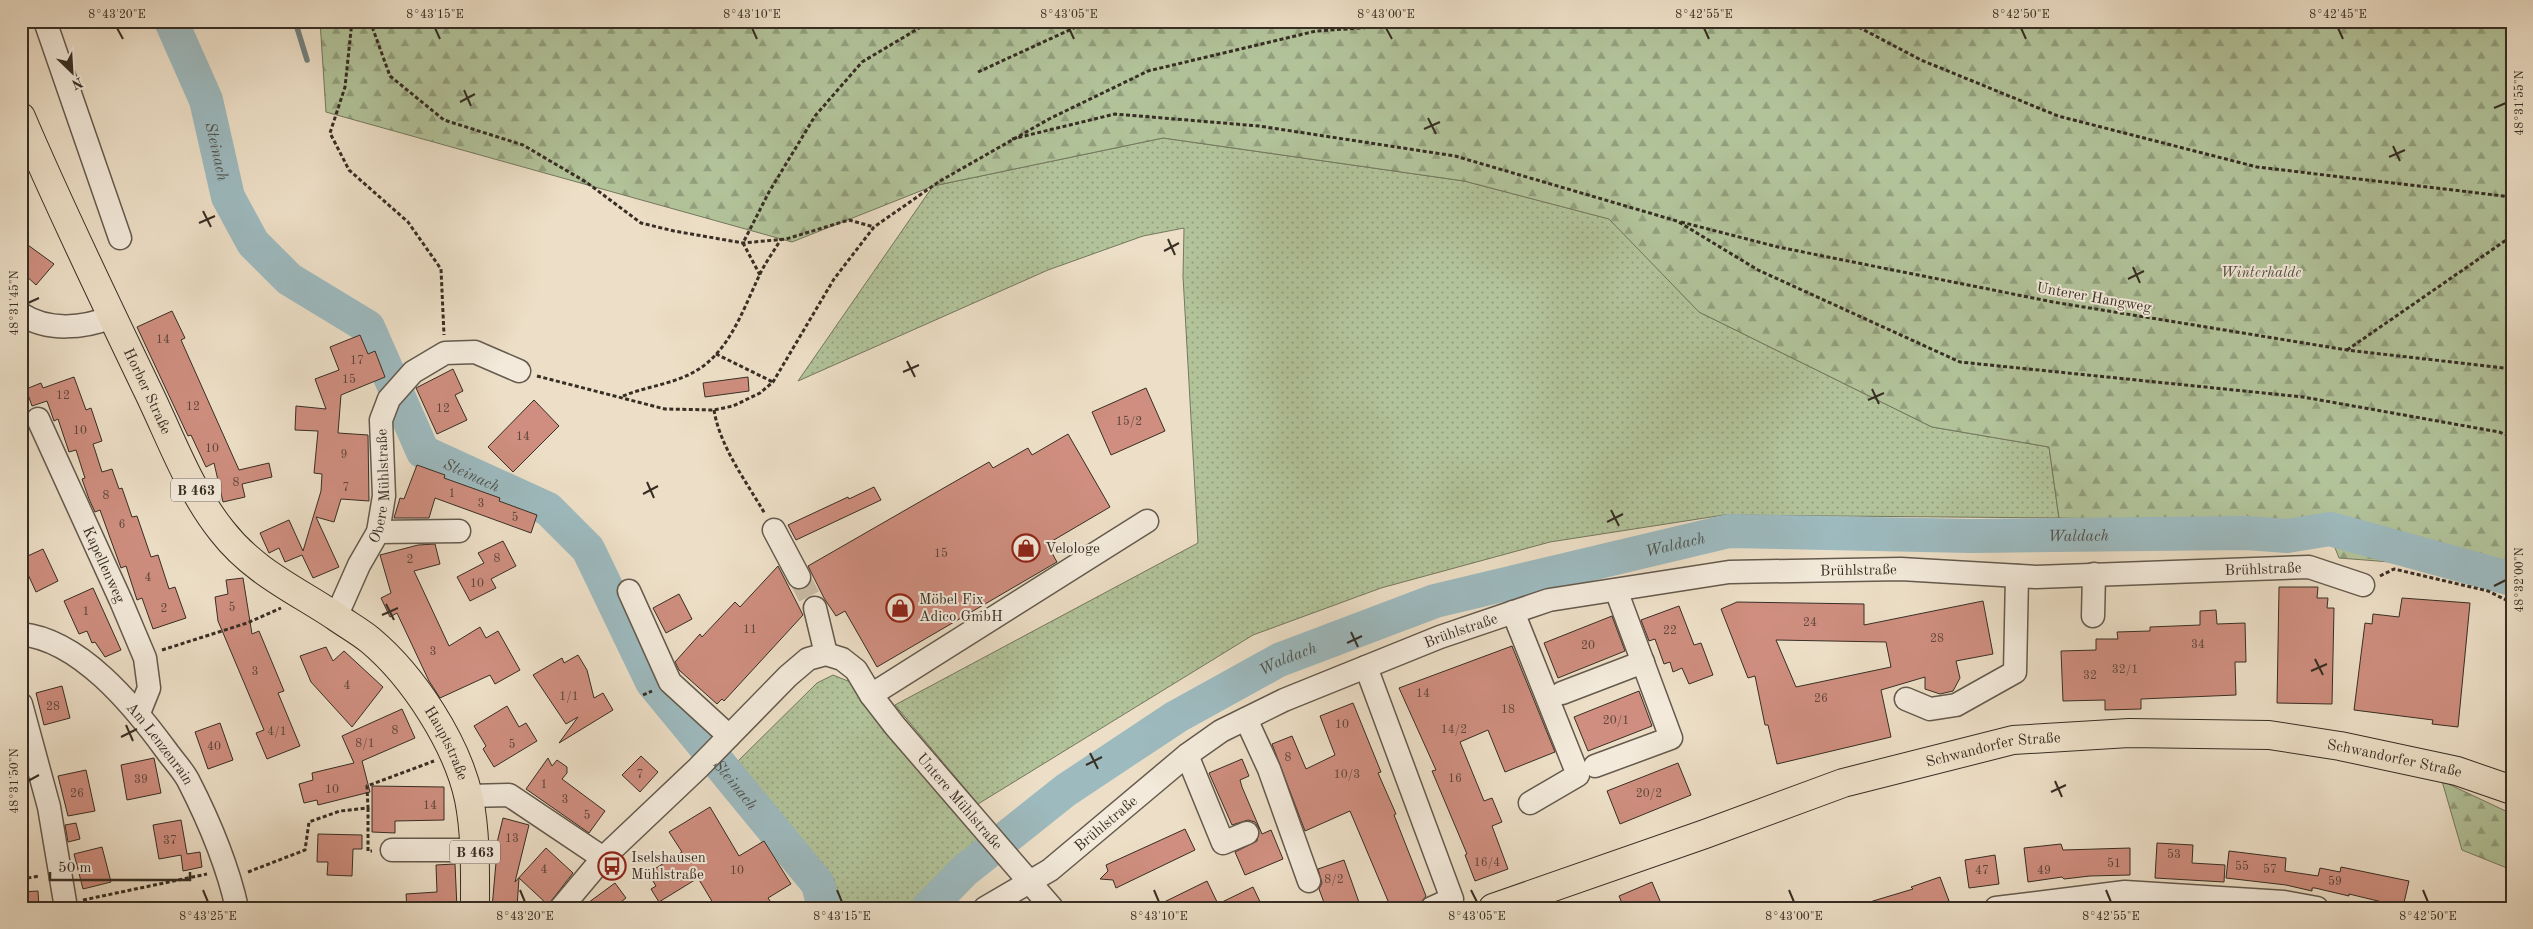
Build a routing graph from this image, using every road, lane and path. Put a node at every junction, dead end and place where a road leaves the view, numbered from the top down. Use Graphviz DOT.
graph roads {
  1 [pos="45,21"];
  2 [pos="352,21"];
  3 [pos="370,21"];
  4 [pos="578,21"];
  5 [pos="729,21"];
  6 [pos="931,21"];
  7 [pos="1089,21"];
  8 [pos="1466,21"];
  9 [pos="1847,21"];
  10 [pos="978,72"];
  11 [pos="21,117"];
  12 [pos="1012,139"];
  13 [pos="2512,197"];
  14 [pos="1677,221"];
  15 [pos="874,227"];
  16 [pos="2512,236"];
  17 [pos="120,238"];
  18 [pos="781,239"];
  19 [pos="743,243"];
  20 [pos="760,275"];
  21 [pos="21,314"];
  22 [pos="112,317"];
  23 [pos="2347,350"];
  24 [pos="445,353"];
  25 [pos="716,354"];
  26 [pos="2512,369"];
  27 [pos="520,371"];
  28 [pos="773,382"];
  29 [pos="622,396"];
  30 [pos="714,410"];
  31 [pos="38,419"];
  32 [pos="2512,437"];
  33 [pos="1147,521"];
  34 [pos="774,530"];
  35 [pos="459,531"];
  36 [pos="378,532"];
  37 [pos="2094,574"];
  38 [pos="2017,576"];
  39 [pos="799,577"];
  40 [pos="2363,585"];
  41 [pos="1616,590"];
  42 [pos="629,591"];
  43 [pos="306,597"];
  44 [pos="2512,604"];
  45 [pos="815,608"];
  46 [pos="1512,612"];
  47 [pos="2093,616"];
  48 [pos="336,617"];
  49 [pos="21,634"];
  50 [pos="826,654"];
  51 [pos="145,658"];
  52 [pos="1643,662"];
  53 [pos="1366,667"];
  54 [pos="1562,693"];
  55 [pos="871,695"];
  56 [pos="1906,699"];
  57 [pos="21,704"];
  58 [pos="139,713"];
  59 [pos="1246,719"];
  60 [pos="725,741"];
  61 [pos="453,754"];
  62 [pos="1187,755"];
  63 [pos="1596,766"];
  64 [pos="2512,790"];
  65 [pos="468,796"];
  66 [pos="1530,803"];
  67 [pos="368,808"];
  68 [pos="1247,833"];
  69 [pos="392,850"];
  70 [pos="475,850"];
  71 [pos="368,851"];
  72 [pos="603,858"];
  73 [pos="1022,873"];
  74 [pos="228,874"];
  75 [pos="1309,881"];
  76 [pos="1442,903"];
  77 [pos="66,906"];
  78 [pos="237,908"];
  79 [pos="475,908"];
  80 [pos="561,908"];
  81 [pos="985,908"];
  82 [pos="1052,908"];
  83 [pos="1493,908"];
  84 [pos="1996,908"];
  85 [pos="2317,908"];
  1 -- 17 [label="street"];
  2 -- 24 [label="path"];
  3 -- 19 [label="path"];
  4 -- 5 [label="path"];
  6 -- 19 [label="path"];
  7 -- 10 [label="path"];
  8 -- 12 [label="path"];
  9 -- 13 [label="path"];
  11 -- 22 [label="main road, Horber Straße / B 463"];
  12 -- 14 [label="path"];
  12 -- 15 [label="path"];
  14 -- 23 [label="path, Unterer Hangweg"];
  14 -- 32 [label="path"];
  15 -- 18 [label="path"];
  15 -- 28 [label="path"];
  16 -- 23 [label="path"];
  18 -- 19 [label="path"];
  18 -- 20 [label="path"];
  19 -- 20 [label="path"];
  20 -- 25 [label="path"];
  21 -- 22 [label="street"];
  22 -- 43 [label="main road, Horber Straße / B 463"];
  23 -- 26 [label="path, Unterer Hangweg"];
  24 -- 27 [label="street, Obere Mühlstraße"];
  24 -- 36 [label="street, Obere Mühlstraße"];
  25 -- 28 [label="path"];
  25 -- 29 [label="path"];
  27 -- 29 [label="path"];
  28 -- 30 [label="path"];
  29 -- 30 [label="path"];
  30 -- 34 [label="path"];
  31 -- 51 [label="street, Kapellenweg"];
  33 -- 55 [label="street"];
  34 -- 39 [label="street"];
  35 -- 36 [label="street"];
  36 -- 48 [label="street, Obere Mühlstraße"];
  37 -- 38 [label="street, Brühlstraße"];
  37 -- 40 [label="street, Brühlstraße"];
  37 -- 47 [label="street"];
  38 -- 41 [label="street, Brühlstraße"];
  38 -- 56 [label="street"];
  40 -- 44 [label="path"];
  41 -- 46 [label="street, Brühlstraße"];
  41 -- 52 [label="street"];
  42 -- 60 [label="street"];
  43 -- 48 [label="main road, Horber Straße / B 463"];
  43 -- 51 [label="path"];
  45 -- 50 [label="street"];
  46 -- 53 [label="street, Brühlstraße"];
  46 -- 66 [label="street"];
  48 -- 61 [label="main road, Hauptstraße / B 463"];
  49 -- 58 [label="street, Am Lenzenrain"];
  50 -- 55 [label="street, Untere Mühlstraße"];
  50 -- 60 [label="street"];
  51 -- 58 [label="street, Kapellenweg"];
  52 -- 54 [label="street"];
  52 -- 63 [label="street"];
  53 -- 59 [label="street, Brühlstraße"];
  53 -- 76 [label="street"];
  55 -- 73 [label="street, Untere Mühlstraße"];
  57 -- 77 [label="street"];
  58 -- 74 [label="street, Am Lenzenrain"];
  59 -- 62 [label="street, Brühlstraße"];
  59 -- 75 [label="street"];
  60 -- 72 [label="street"];
  61 -- 65 [label="main road, Hauptstraße / B 463"];
  61 -- 67 [label="path"];
  62 -- 68 [label="street"];
  62 -- 73 [label="street, Brühlstraße"];
  64 -- 83 [label="main road, Schwandorfer Straße"];
  65 -- 70 [label="main road, Hauptstraße / B 463"];
  65 -- 72 [label="street"];
  67 -- 71 [label="path"];
  67 -- 74 [label="path"];
  69 -- 70 [label="street"];
  70 -- 79 [label="main road, Hauptstraße / B 463"];
  72 -- 80 [label="street"];
  73 -- 81 [label="street, Brühlstraße"];
  73 -- 82 [label="street, Untere Mühlstraße"];
  74 -- 77 [label="path"];
  74 -- 78 [label="street, Am Lenzenrain"];
  84 -- 85 [label="street"];
}
